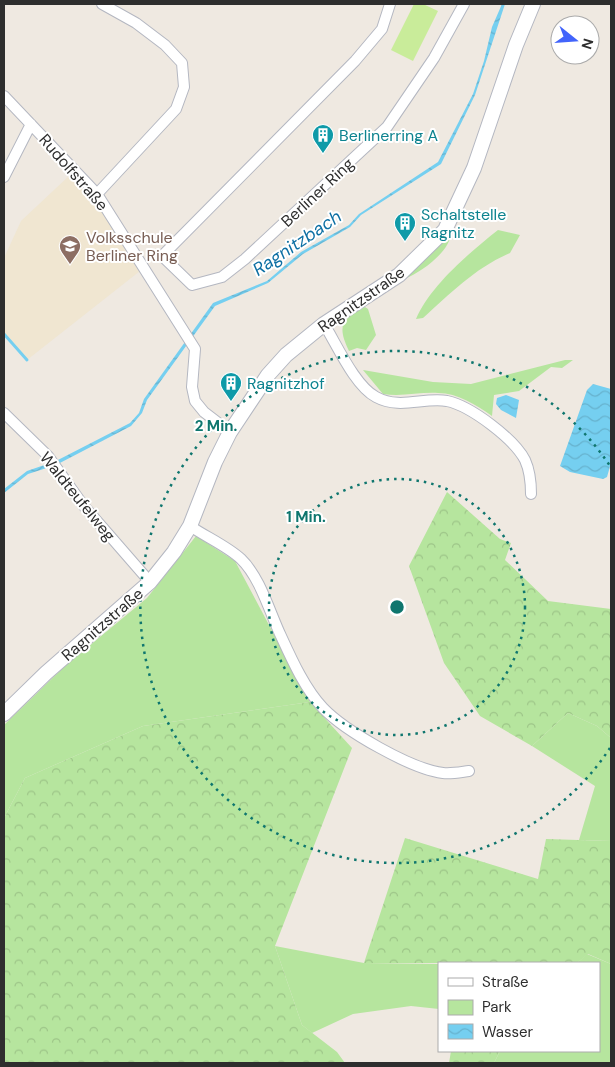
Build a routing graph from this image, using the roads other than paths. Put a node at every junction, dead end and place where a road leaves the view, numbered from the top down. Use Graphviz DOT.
graph roads {
  1 [pos="102,4"];
  2 [pos="390,4"];
  3 [pos="464,4"];
  4 [pos="533,4"];
  5 [pos="4,96"];
  6 [pos="32,124"];
  7 [pos="4,177"];
  8 [pos="97,194"];
  9 [pos="324,324"];
  10 [pos="4,413"];
  11 [pos="230,432"];
  12 [pos="531,494"];
  13 [pos="190,526"];
  14 [pos="150,582"];
  15 [pos="4,714"];
  16 [pos="469,771"];
  1 -- 8 [label="street"];
  2 -- 3 [label="street, Berliner Ring"];
  4 -- 9 [label="main road, Ragnitzstraße"];
  5 -- 6 [label="street, Rudolfstraße"];
  6 -- 7 [label="street"];
  6 -- 8 [label="street, Rudolfstraße"];
  8 -- 11 [label="street, Rudolfstraße"];
  9 -- 11 [label="main road, Ragnitzstraße"];
  9 -- 12 [label="street"];
  10 -- 14 [label="street, Waldteufelweg"];
  11 -- 13 [label="main road, Ragnitzstraße"];
  13 -- 14 [label="main road, Ragnitzstraße"];
  13 -- 16 [label="street"];
  14 -- 15 [label="main road, Ragnitzstraße"];
}
